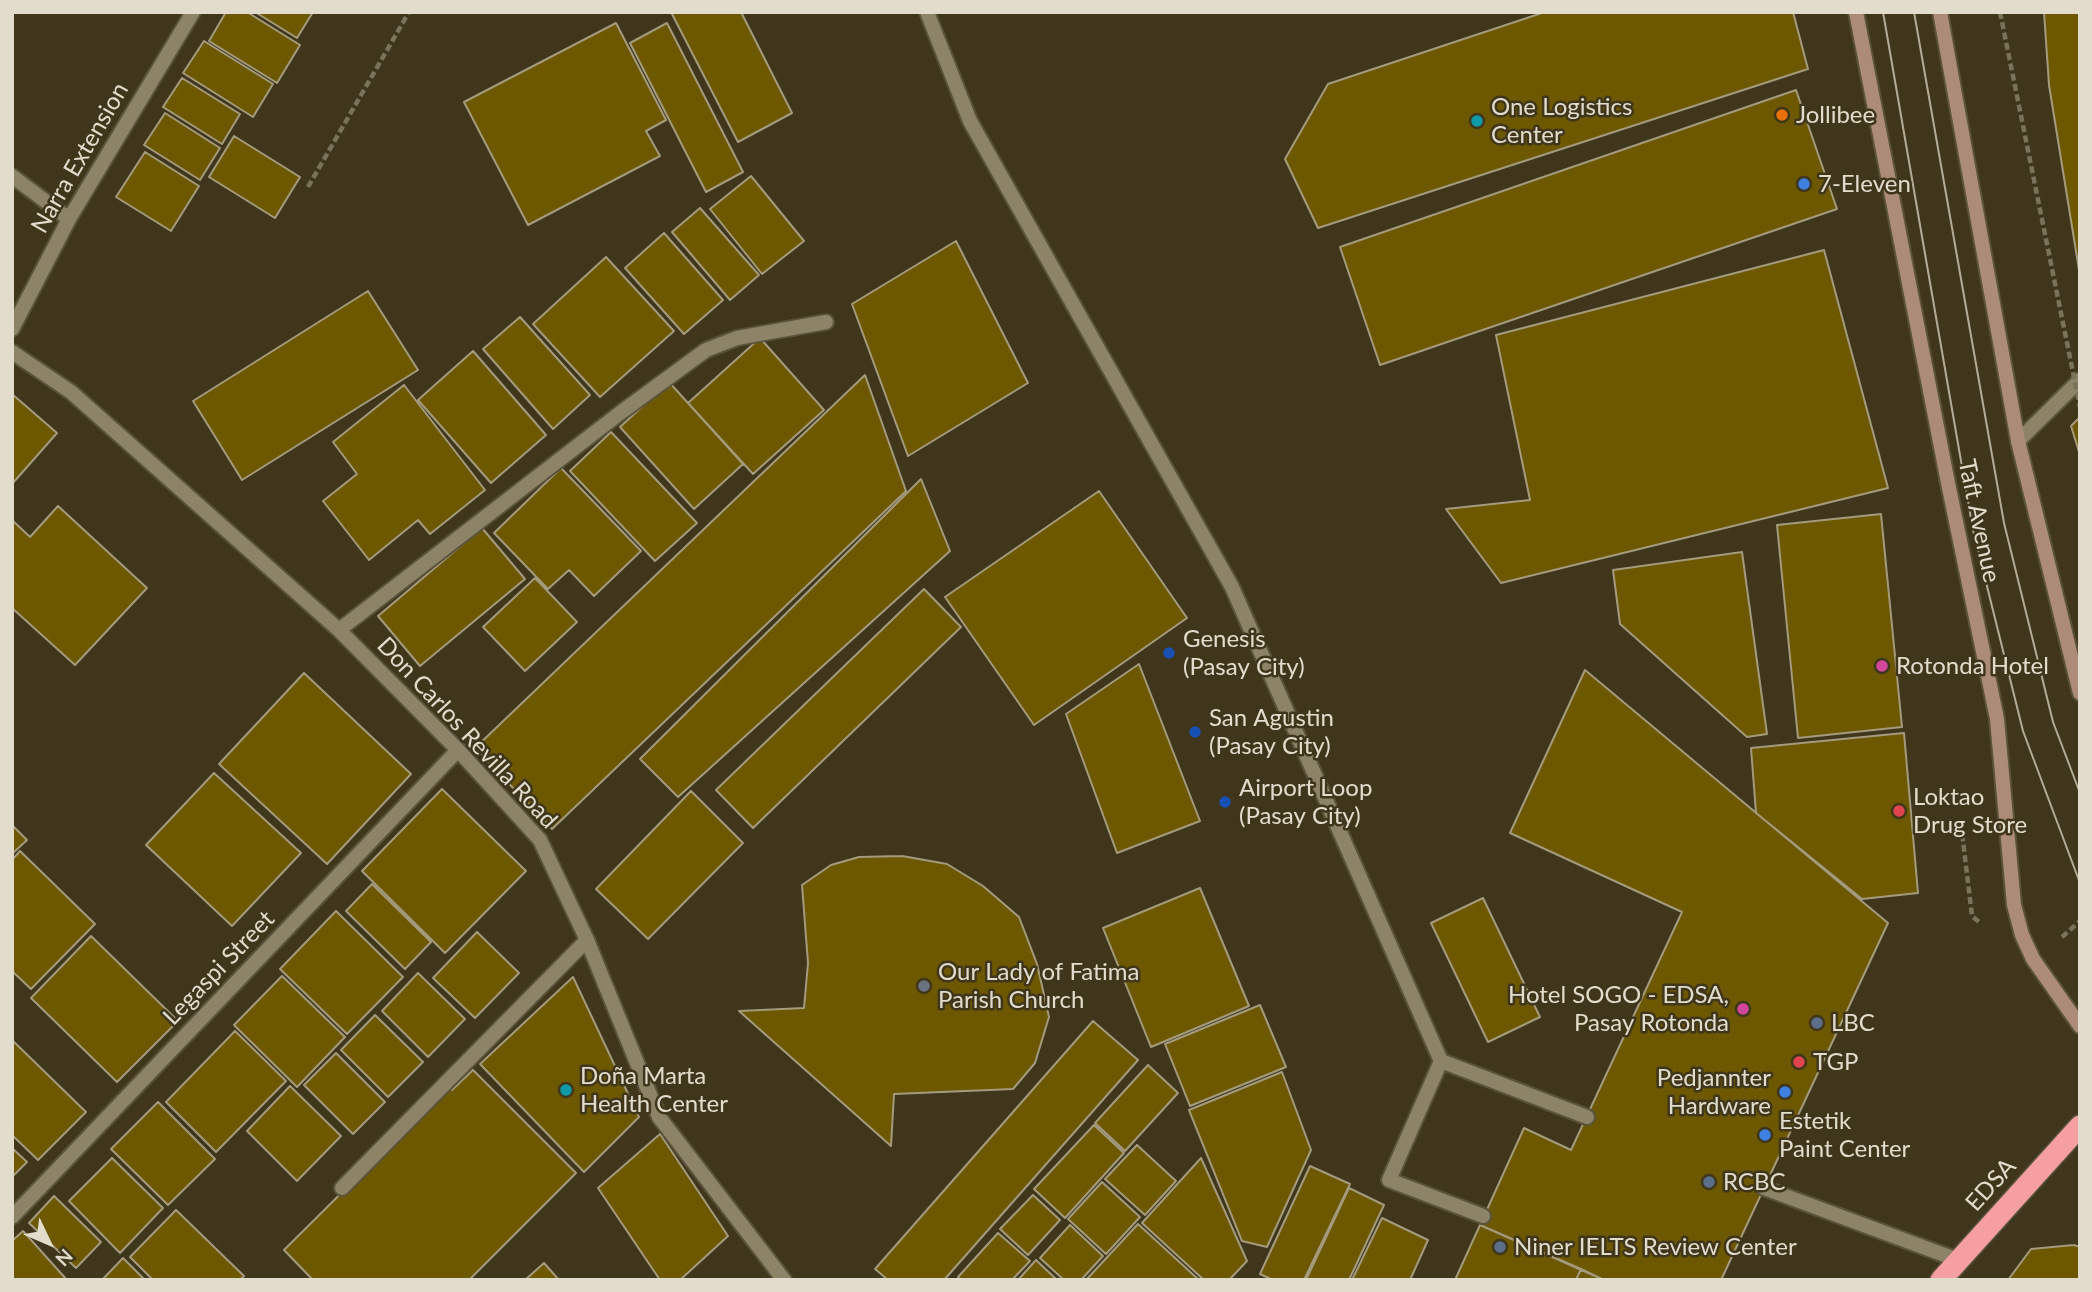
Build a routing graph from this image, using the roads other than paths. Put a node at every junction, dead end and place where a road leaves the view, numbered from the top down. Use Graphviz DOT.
graph roads {
  1 [pos="193,12"];
  2 [pos="928,12"];
  3 [pos="1856,12"];
  4 [pos="1940,12"];
  5 [pos="12,176"];
  6 [pos="69,219"];
  7 [pos="826,322"];
  8 [pos="12,329"];
  9 [pos="12,352"];
  10 [pos="2080,380"];
  11 [pos="2018,441"];
  12 [pos="340,630"];
  13 [pos="2080,693"];
  14 [pos="458,750"];
  15 [pos="587,940"];
  16 [pos="2080,1026"];
  17 [pos="1441,1062"];
  18 [pos="1587,1117"];
  19 [pos="2080,1126"];
  20 [pos="342,1188"];
  21 [pos="1764,1188"];
  22 [pos="1483,1216"];
  23 [pos="12,1217"];
  24 [pos="1958,1260"];
  25 [pos="784,1280"];
  26 [pos="1941,1280"];
  1 -- 6 [label="street, Narra Extension"];
  2 -- 17 [label="street"];
  3 -- 16 [label="main road, Taft Avenue"];
  4 -- 11 [label="main road"];
  5 -- 6 [label="street"];
  6 -- 8 [label="street, Narra Extension"];
  7 -- 12 [label="street"];
  9 -- 12 [label="street, Don Carlos Revilla Road"];
  10 -- 11 [label="street"];
  11 -- 13 [label="main road"];
  12 -- 14 [label="street, Don Carlos Revilla Road"];
  14 -- 15 [label="street, Don Carlos Revilla Road"];
  14 -- 23 [label="street, Legaspi Street"];
  15 -- 20 [label="street"];
  15 -- 25 [label="street, Don Carlos Revilla Road"];
  17 -- 18 [label="street"];
  17 -- 22 [label="street"];
  19 -- 24 [label="highway, EDSA"];
  21 -- 24 [label="street"];
  24 -- 26 [label="highway, EDSA"];
}
